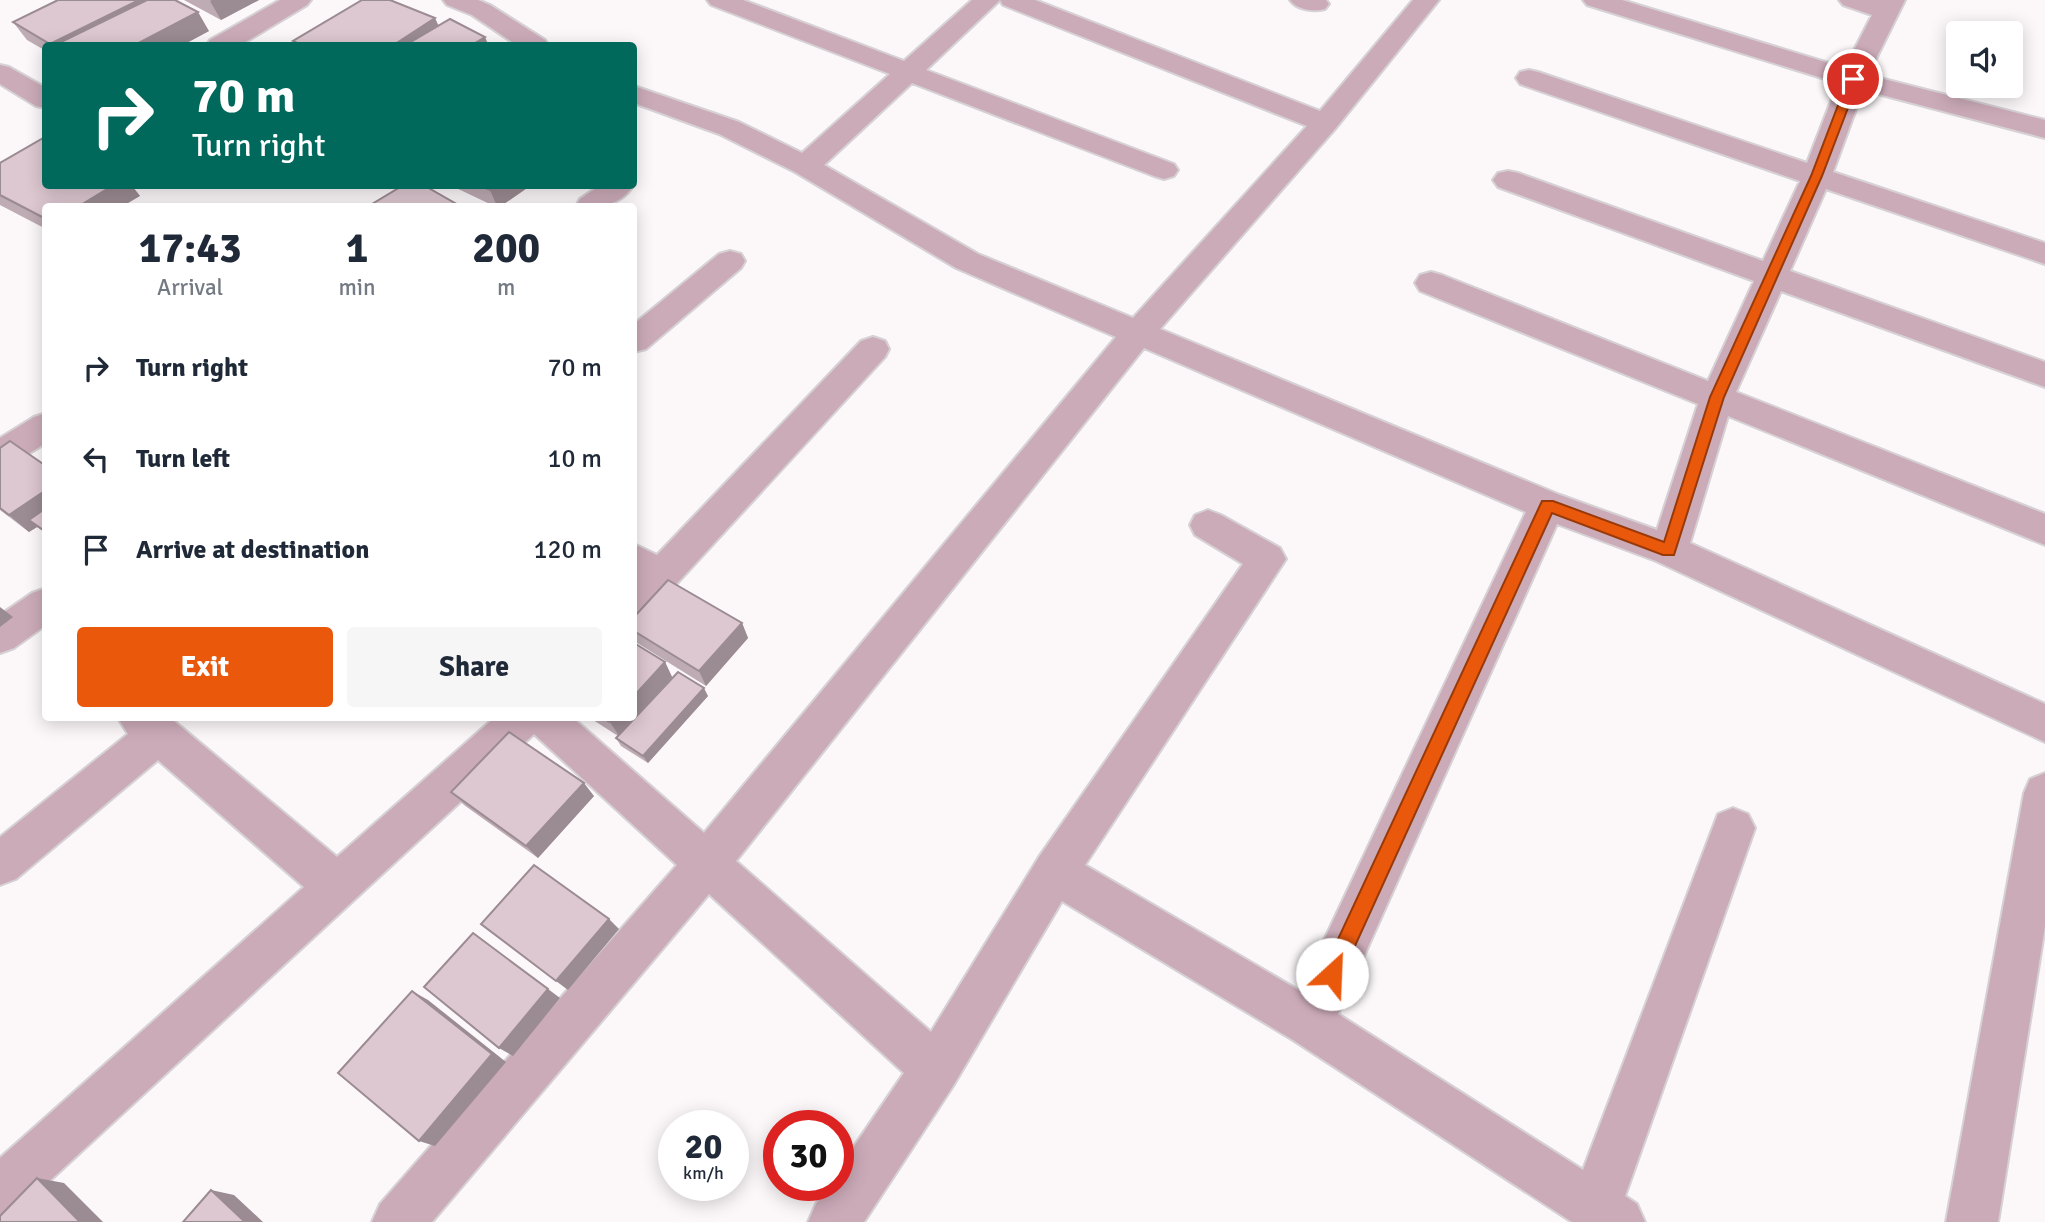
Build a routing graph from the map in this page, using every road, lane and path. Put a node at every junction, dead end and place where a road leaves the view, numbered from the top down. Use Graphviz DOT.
graph roads {
  1 [pos="298,0"];
  2 [pos="456,0"];
  3 [pos="720,0"];
  4 [pos="987,0"];
  5 [pos="1012,0"];
  6 [pos="1426,0"];
  7 [pos="1596,0"];
  8 [pos="1852,0"];
  9 [pos="488,5"];
  10 [pos="1890,5"];
  11 [pos="226,42"];
  12 [pos="531,42"];
  13 [pos="0,73"];
  14 [pos="907,73"];
  15 [pos="1529,78"];
  16 [pos="1853,79"];
  17 [pos="637,95"];
  18 [pos="42,98"];
  19 [pos="1325,123"];
  20 [pos="2045,130"];
  21 [pos="805,166"];
  22 [pos="1164,170"];
  23 [pos="1816,176"];
  24 [pos="1508,180"];
  25 [pos="614,189"];
  26 [pos="594,203"];
  27 [pos="2045,254"];
  28 [pos="730,261"];
  29 [pos="1771,277"];
  30 [pos="1431,283"];
  31 [pos="1137,334"];
  32 [pos="637,338"];
  33 [pos="873,349"];
  34 [pos="2045,375"];
  35 [pos="1717,397"];
  36 [pos="42,429"];
  37 [pos="0,455"];
  38 [pos="1548,505"];
  39 [pos="1208,525"];
  40 [pos="2045,530"];
  41 [pos="1669,551"];
  42 [pos="647,567"];
  43 [pos="637,595"];
  44 [pos="519,721"];
  45 [pos="548,721"];
  46 [pos="2045,724"];
  47 [pos="148,726"];
  48 [pos="2045,793"];
  49 [pos="1733,828"];
  50 [pos="708,862"];
  51 [pos="0,864"];
  52 [pos="1055,872"];
  53 [pos="337,886"];
  54 [pos="1310,1023"];
  55 [pos="936,1069"];
  56 [pos="0,1192"];
  57 [pos="1607,1215"];
  58 [pos="398,1222"];
  59 [pos="834,1222"];
  60 [pos="1972,1222"];
  1 -- 11 [label="street"];
  2 -- 9 [label="street"];
  3 -- 14 [label="street"];
  4 -- 14 [label="street"];
  5 -- 19 [label="street"];
  6 -- 19 [label="street"];
  7 -- 16 [label="street"];
  8 -- 10 [label="street"];
  9 -- 12 [label="street"];
  10 -- 16 [label="street"];
  13 -- 18 [label="street"];
  14 -- 21 [label="street"];
  14 -- 22 [label="street"];
  15 -- 23 [label="street"];
  16 -- 20 [label="street"];
  16 -- 23 [label="street"];
  17 -- 21 [label="street"];
  19 -- 31 [label="street"];
  21 -- 31 [label="street"];
  23 -- 27 [label="street"];
  23 -- 29 [label="street"];
  24 -- 29 [label="street"];
  25 -- 26 [label="street"];
  28 -- 32 [label="street"];
  29 -- 34 [label="street"];
  29 -- 35 [label="street"];
  30 -- 35 [label="street"];
  31 -- 38 [label="street"];
  31 -- 50 [label="street"];
  33 -- 42 [label="street"];
  35 -- 40 [label="street"];
  35 -- 41 [label="street"];
  36 -- 37 [label="street"];
  38 -- 41 [label="street"];
  38 -- 54 [label="street"];
  39 -- 52 [label="street"];
  41 -- 46 [label="street"];
  42 -- 43 [label="street"];
  44 -- 53 [label="street"];
  45 -- 50 [label="street"];
  47 -- 51 [label="street"];
  47 -- 53 [label="street"];
  48 -- 60 [label="street"];
  49 -- 57 [label="street"];
  50 -- 55 [label="street"];
  50 -- 58 [label="street"];
  52 -- 54 [label="street"];
  52 -- 55 [label="street"];
  53 -- 56 [label="street"];
  54 -- 57 [label="street"];
  55 -- 59 [label="street"];
}
